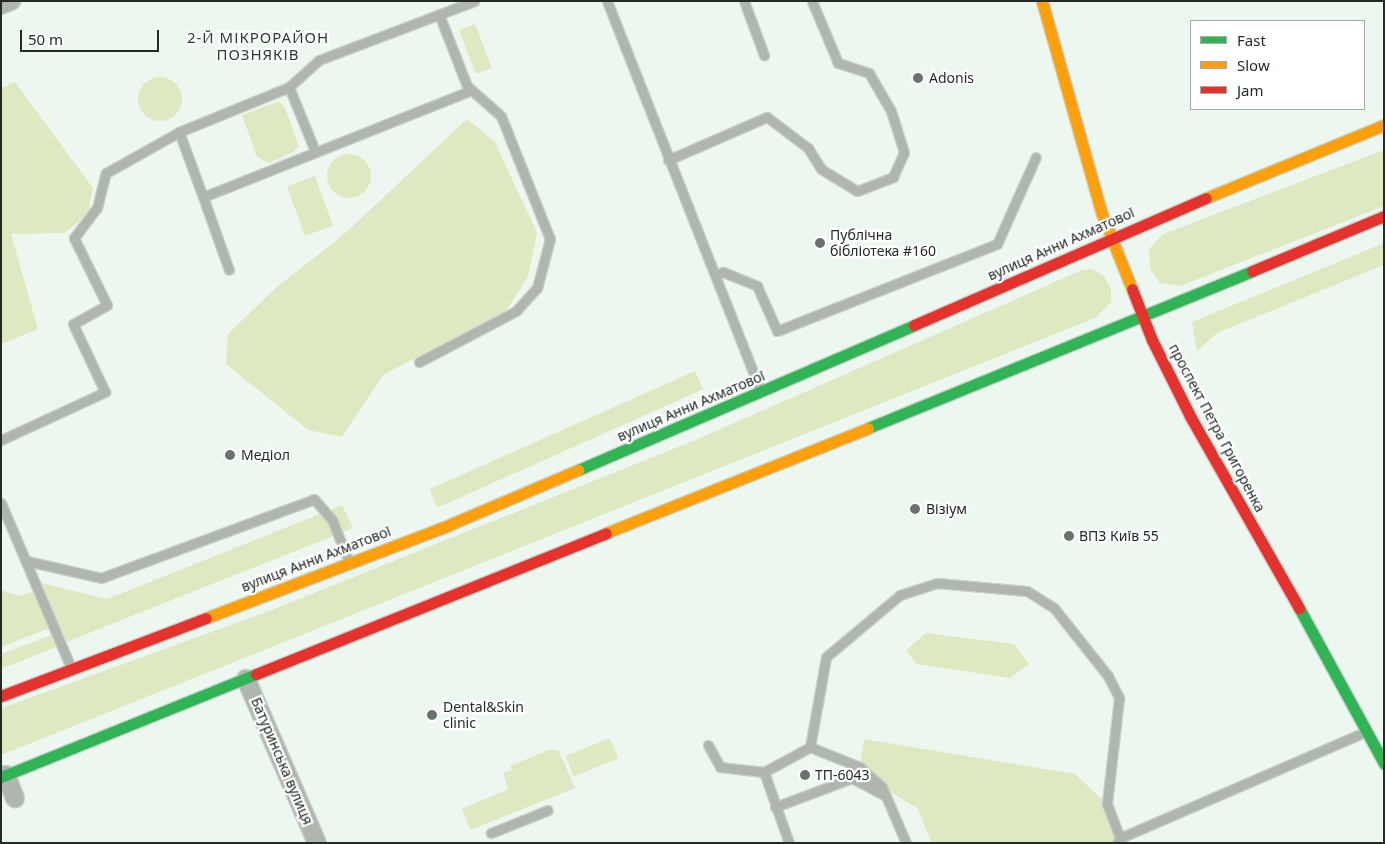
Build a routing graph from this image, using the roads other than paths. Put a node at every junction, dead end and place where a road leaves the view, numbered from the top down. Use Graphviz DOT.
graph roads {
  1 [pos="11,1"];
  2 [pos="474,1"];
  3 [pos="607,1"];
  4 [pos="744,1"];
  5 [pos="812,1"];
  6 [pos="1042,1"];
  7 [pos="1,5"];
  8 [pos="439,14"];
  9 [pos="764,55"];
  10 [pos="289,87"];
  11 [pos="470,91"];
  12 [pos="1384,125"];
  13 [pos="179,132"];
  14 [pos="316,152"];
  15 [pos="1036,157"];
  16 [pos="668,160"];
  17 [pos="203,197"];
  18 [pos="1384,216"];
  19 [pos="1112,237"];
  20 [pos="229,270"];
  21 [pos="715,275"];
  22 [pos="1143,317"];
  23 [pos="419,362"];
  24 [pos="761,393"];
  25 [pos="1,440"];
  26 [pos="1,502"];
  27 [pos="27,561"];
  28 [pos="349,562"];
  29 [pos="71,668"];
  30 [pos="246,679"];
  31 [pos="1,696"];
  32 [pos="1368,730"];
  33 [pos="708,745"];
  34 [pos="810,747"];
  35 [pos="1384,763"];
  36 [pos="764,772"];
  37 [pos="3,775"];
  38 [pos="886,796"];
  39 [pos="15,798"];
  40 [pos="775,807"];
  41 [pos="548,810"];
  42 [pos="491,833"];
  43 [pos="1119,841"];
  44 [pos="317,843"];
  45 [pos="789,843"];
  46 [pos="906,843"];
  1 -- 7 [label="street"];
  2 -- 8 [label="lane"];
  3 -- 16 [label="lane"];
  4 -- 9 [label="lane"];
  5 -- 16 [label="lane"];
  6 -- 19 [label="main road, проспект Петра Григоренка"];
  8 -- 10 [label="lane"];
  8 -- 11 [label="lane"];
  10 -- 13 [label="lane"];
  10 -- 14 [label="lane"];
  11 -- 14 [label="lane"];
  11 -- 23 [label="lane"];
  12 -- 19 [label="main road, вулиця Анни Ахматової"];
  13 -- 17 [label="lane"];
  13 -- 25 [label="lane"];
  14 -- 17 [label="lane"];
  15 -- 21 [label="lane"];
  16 -- 21 [label="lane"];
  17 -- 20 [label="lane"];
  18 -- 22 [label="main road"];
  19 -- 22 [label="main road, проспект Петра Григоренка"];
  19 -- 24 [label="main road, вулиця Анни Ахматової"];
  21 -- 24 [label="lane"];
  22 -- 30 [label="main road"];
  22 -- 32 [label="main road, проспект Петра Григоренка"];
  24 -- 28 [label="main road, вулиця Анни Ахматової"];
  26 -- 27 [label="lane"];
  27 -- 28 [label="lane"];
  27 -- 29 [label="lane"];
  28 -- 29 [label="main road, вулиця Анни Ахматової"];
  29 -- 31 [label="main road, вулиця Анни Ахматової"];
  30 -- 37 [label="main road"];
  30 -- 44 [label="street, Батуринська вулиця"];
  32 -- 35 [label="main road, проспект Петра Григоренка"];
  32 -- 43 [label="lane"];
  33 -- 36 [label="lane"];
  34 -- 36 [label="lane"];
  34 -- 38 [label="lane"];
  34 -- 43 [label="lane"];
  36 -- 40 [label="lane"];
  37 -- 39 [label="street"];
  38 -- 40 [label="lane"];
  38 -- 46 [label="lane"];
  40 -- 45 [label="lane"];
  41 -- 42 [label="lane"];
}
